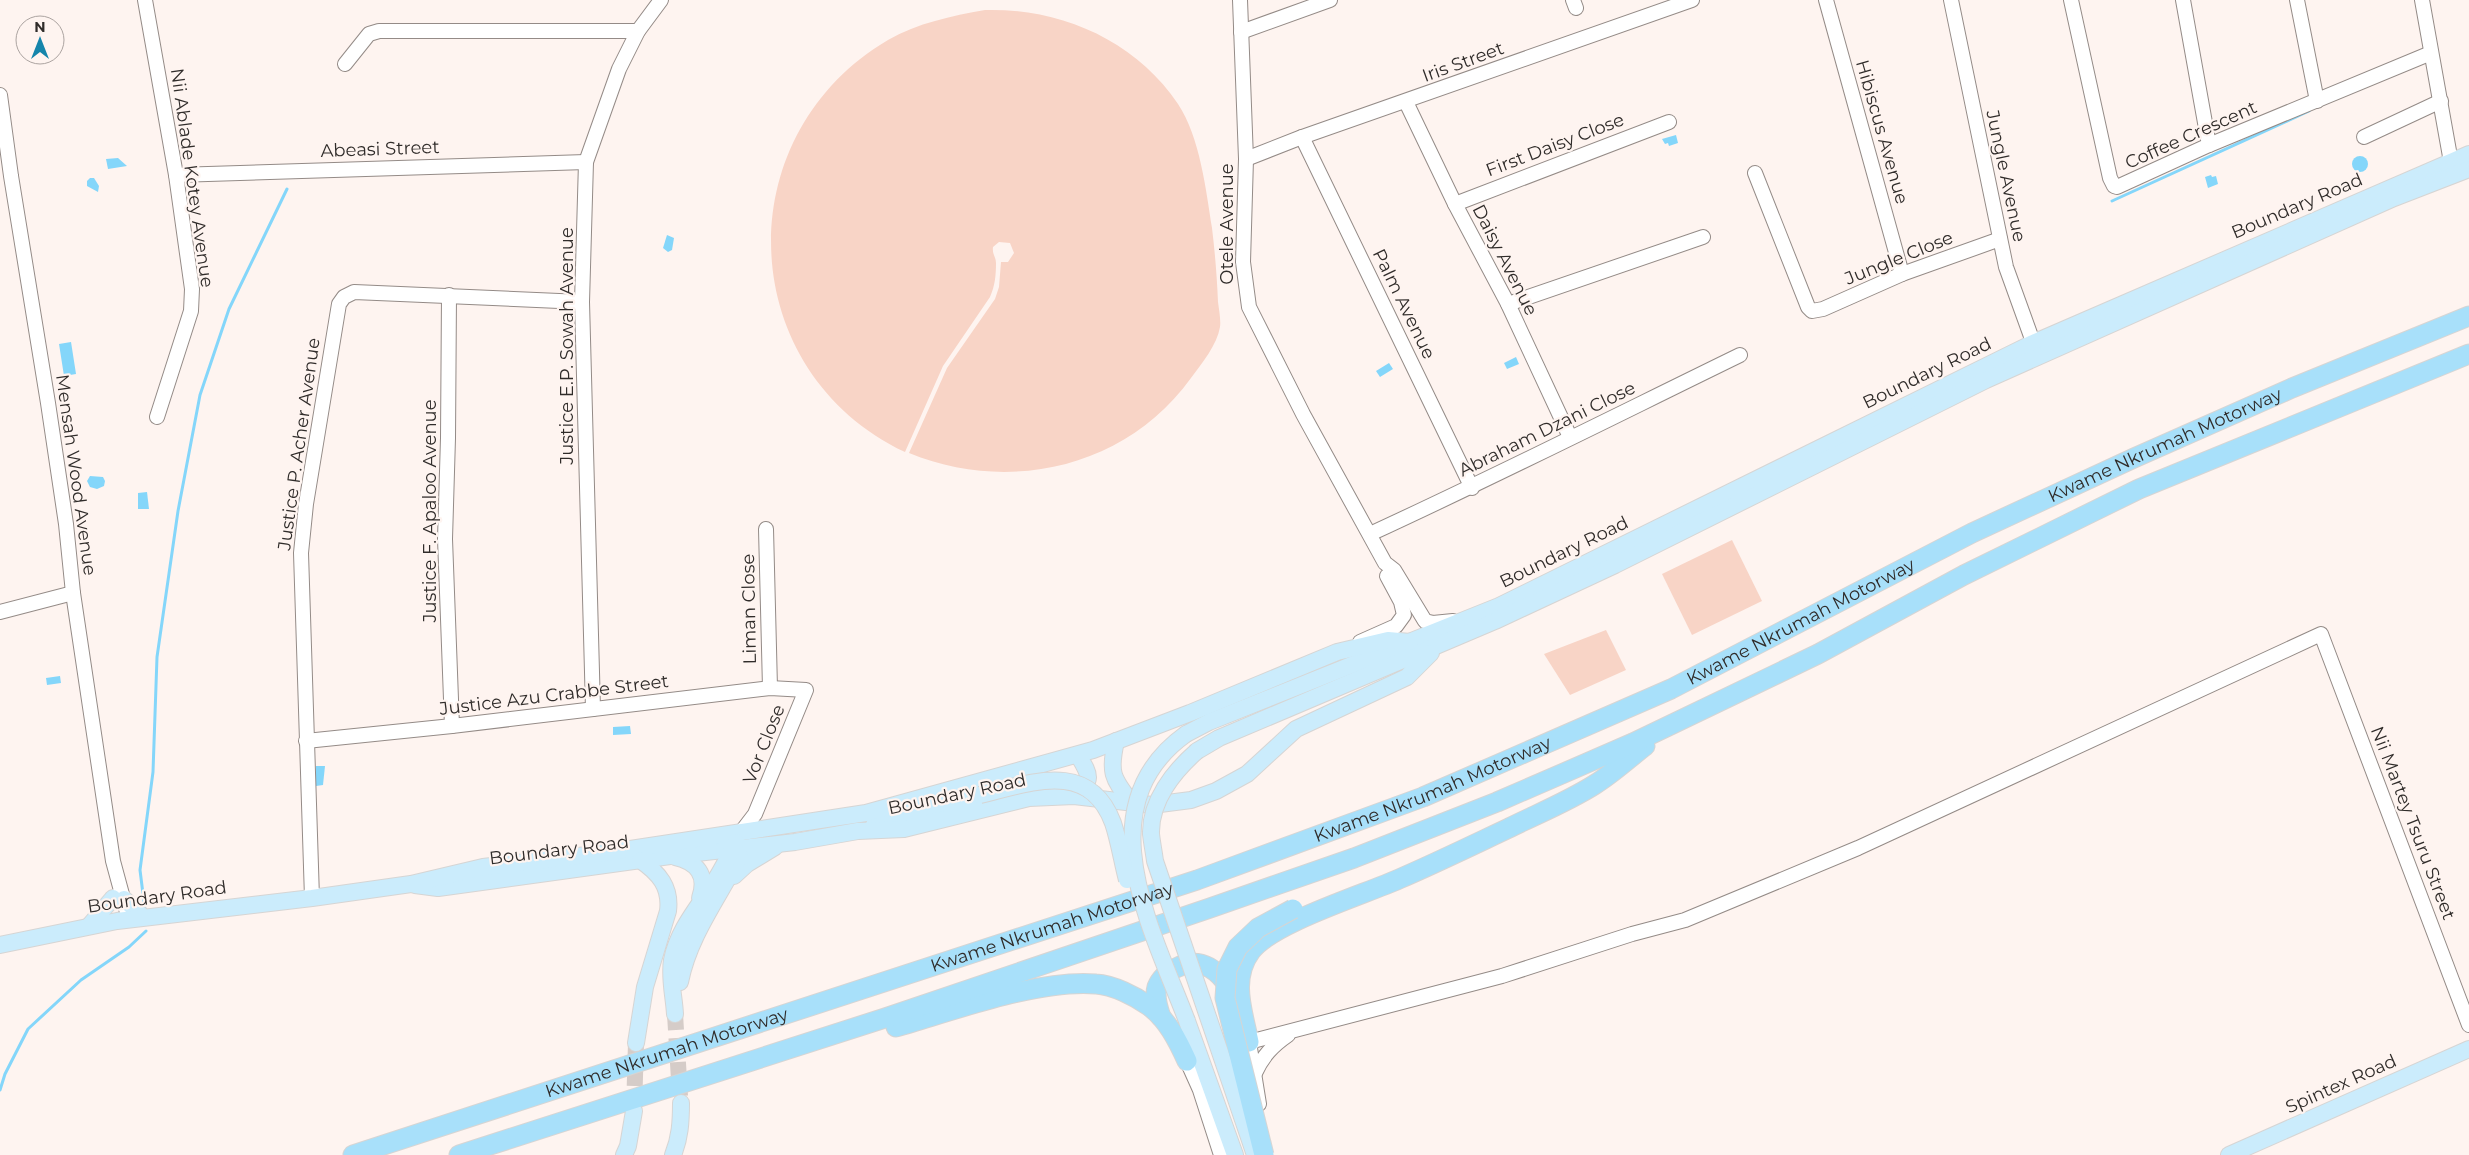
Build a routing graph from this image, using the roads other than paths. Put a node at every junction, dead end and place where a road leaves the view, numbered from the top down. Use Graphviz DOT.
graph roads {
  1 [pos="145,0"];
  2 [pos="661,0"];
  3 [pos="1240,0"];
  4 [pos="1330,0"];
  5 [pos="1692,0"];
  6 [pos="1826,0"];
  7 [pos="1951,0"];
  8 [pos="2071,0"];
  9 [pos="2183,0"];
  10 [pos="2297,0"];
  11 [pos="2422,0"];
  12 [pos="638,31"];
  13 [pos="1241,32"];
  14 [pos="2432,53"];
  15 [pos="345,64"];
  16 [pos="0,95"];
  17 [pos="2317,101"];
  18 [pos="2441,101"];
  19 [pos="1406,102"];
  20 [pos="1669,122"];
  21 [pos="1302,137"];
  22 [pos="2364,137"];
  23 [pos="2209,145"];
  24 [pos="2469,154"];
  25 [pos="1246,159"];
  26 [pos="586,162"];
  27 [pos="2451,162"];
  28 [pos="2469,169"];
  29 [pos="1755,173"];
  30 [pos="176,175"];
  31 [pos="5,176"];
  32 [pos="1455,204"];
  33 [pos="1703,237"];
  34 [pos="2000,239"];
  35 [pos="1902,274"];
  36 [pos="449,295"];
  37 [pos="582,302"];
  38 [pos="1508,304"];
  39 [pos="2469,316"];
  40 [pos="2035,350"];
  41 [pos="2469,354"];
  42 [pos="1740,355"];
  43 [pos="157,417"];
  44 [pos="1570,437"];
  45 [pos="1472,488"];
  46 [pos="766,529"];
  47 [pos="1370,534"];
  48 [pos="1385,563"];
  49 [pos="73,593"];
  50 [pos="0,612"];
  51 [pos="1466,620"];
  52 [pos="1410,642"];
  53 [pos="1437,646"];
  54 [pos="1337,652"];
  55 [pos="770,688"];
  56 [pos="806,690"];
  57 [pos="593,709"];
  58 [pos="1674,724"];
  59 [pos="452,726"];
  60 [pos="306,741"];
  61 [pos="1116,741"];
  62 [pos="1078,755"];
  63 [pos="1074,796"];
  64 [pos="1132,802"];
  65 [pos="750,824"];
  66 [pos="858,830"];
  67 [pos="1493,836"];
  68 [pos="781,844"];
  69 [pos="738,849"];
  70 [pos="670,856"];
  71 [pos="640,860"];
  72 [pos="411,884"];
  73 [pos="726,885"];
  74 [pos="1139,894"];
  75 [pos="312,898"];
  76 [pos="119,899"];
  77 [pos="696,907"];
  78 [pos="129,919"];
  79 [pos="89,926"];
  80 [pos="0,945"];
  81 [pos="674,995"];
  82 [pos="675,1014"];
  83 [pos="1242,1016"];
  84 [pos="1161,1017"];
  85 [pos="2469,1025"];
  86 [pos="1299,1028"];
  87 [pos="1249,1042"];
  88 [pos="636,1043"];
  89 [pos="2469,1049"];
  90 [pos="1187,1061"];
  91 [pos="1255,1073"];
  92 [pos="694,1080"];
  93 [pos="681,1104"];
  94 [pos="634,1110"];
  95 [pos="354,1155"];
  96 [pos="459,1155"];
  97 [pos="624,1155"];
  98 [pos="673,1155"];
  99 [pos="1221,1155"];
  100 [pos="1234,1155"];
  101 [pos="1254,1155"];
  102 [pos="1264,1155"];
  103 [pos="1273,1155"];
  104 [pos="2228,1155"];
  1 -- 30 [label="street, Nii Ablade Kotey Avenue"];
  2 -- 12 [label="street, Justice E.P. Sowah Avenue"];
  3 -- 13 [label="street, Otele Avenue"];
  4 -- 13 [label="street"];
  5 -- 19 [label="street, Iris Street"];
  6 -- 35 [label="street, Hibiscus Avenue"];
  7 -- 34 [label="street, Jungle Avenue"];
  8 -- 23 [label="street, Coffee Crescent"];
  9 -- 23 [label="street"];
  10 -- 17 [label="street"];
  11 -- 14 [label="street"];
  12 -- 15 [label="street"];
  12 -- 26 [label="street, Justice E.P. Sowah Avenue"];
  13 -- 25 [label="street, Otele Avenue"];
  14 -- 17 [label="street, Coffee Crescent"];
  14 -- 18 [label="street"];
  16 -- 31 [label="street, Mensah Wood Avenue"];
  17 -- 23 [label="street, Coffee Crescent"];
  18 -- 22 [label="street"];
  18 -- 27 [label="street"];
  19 -- 21 [label="street, Iris Street"];
  19 -- 32 [label="street, Daisy Avenue"];
  20 -- 32 [label="street, First Daisy Close"];
  21 -- 25 [label="street, Iris Street"];
  21 -- 45 [label="street, Palm Avenue"];
  24 -- 27 [label="main road, Boundary Road"];
  25 -- 47 [label="street, Otele Avenue"];
  26 -- 30 [label="street, Abeasi Street"];
  26 -- 37 [label="street, Justice E.P. Sowah Avenue"];
  27 -- 40 [label="main road, Boundary Road"];
  28 -- 40 [label="main road, Boundary Road"];
  29 -- 35 [label="street, Jungle Close"];
  30 -- 43 [label="street, Nii Ablade Kotey Avenue"];
  31 -- 49 [label="street, Mensah Wood Avenue"];
  32 -- 38 [label="street, Daisy Avenue"];
  33 -- 38 [label="street"];
  34 -- 35 [label="street, Jungle Close"];
  34 -- 40 [label="street, Jungle Avenue"];
  36 -- 37 [label="street, Justice P. Acher Avenue"];
  36 -- 59 [label="street, Justice F. Apaloo Avenue"];
  36 -- 60 [label="street, Justice P. Acher Avenue"];
  37 -- 57 [label="street, Justice E.P. Sowah Avenue"];
  38 -- 44 [label="street, Daisy Avenue"];
  39 -- 95 [label="highway, Kwame Nkrumah Motorway"];
  40 -- 51 [label="main road, Boundary Road"];
  40 -- 53 [label="main road, Boundary Road"];
  41 -- 58 [label="highway, Kwame Nkrumah Motorway"];
  42 -- 44 [label="street, Abraham Dzani Close"];
  44 -- 45 [label="street, Abraham Dzani Close"];
  45 -- 47 [label="street, Abraham Dzani Close"];
  46 -- 55 [label="street, Liman Close"];
  47 -- 48 [label="street, Otele Avenue"];
  48 -- 51 [label="street, Otele Avenue"];
  48 -- 54 [label="street, Otele Avenue"];
  49 -- 50 [label="street"];
  49 -- 76 [label="street, Mensah Wood Avenue"];
  51 -- 52 [label="main road, Boundary Road"];
  52 -- 54 [label="main road, Boundary Road"];
  52 -- 74 [label="main road, Boundary Road, bridge"];
  53 -- 64 [label="main road, Boundary Road"];
  53 -- 101 [label="main road, Boundary Road, bridge"];
  54 -- 61 [label="main road, Boundary Road"];
  55 -- 56 [label="street, Justice Azu Crabbe Street"];
  55 -- 57 [label="street, Justice Azu Crabbe Street"];
  56 -- 65 [label="street, Vor Close"];
  57 -- 59 [label="street, Justice Azu Crabbe Street"];
  58 -- 67 [label="highway"];
  58 -- 92 [label="highway, Kwame Nkrumah Motorway"];
  59 -- 60 [label="street, Justice Azu Crabbe Street"];
  60 -- 75 [label="street, Justice P. Acher Avenue"];
  61 -- 62 [label="main road, Boundary Road"];
  61 -- 64 [label="main road"];
  62 -- 63 [label="main road"];
  62 -- 65 [label="main road, Boundary Road"];
  63 -- 64 [label="main road, Boundary Road"];
  63 -- 66 [label="main road, Boundary Road"];
  65 -- 69 [label="main road"];
  65 -- 72 [label="main road, Boundary Road"];
  66 -- 68 [label="main road, Boundary Road"];
  66 -- 74 [label="main road, bridge"];
  67 -- 83 [label="highway"];
  67 -- 102 [label="highway, bridge"];
  68 -- 69 [label="main road, Boundary Road"];
  68 -- 73 [label="main road"];
  69 -- 70 [label="main road, Boundary Road"];
  69 -- 73 [label="main road"];
  69 -- 77 [label="main road"];
  70 -- 71 [label="main road, Boundary Road"];
  70 -- 77 [label="main road"];
  71 -- 72 [label="main road, Boundary Road"];
  71 -- 88 [label="main road"];
  72 -- 75 [label="main road, Boundary Road"];
  73 -- 81 [label="main road"];
  74 -- 100 [label="main road, bridge"];
  75 -- 78 [label="main road, Boundary Road"];
  76 -- 78 [label="main road"];
  76 -- 78 [label="street, Mensah Wood Avenue"];
  76 -- 79 [label="main road"];
  77 -- 81 [label="main road"];
  78 -- 79 [label="main road, Boundary Road"];
  79 -- 80 [label="main road, Boundary Road"];
  81 -- 82 [label="main road"];
  83 -- 84 [label="highway"];
  83 -- 87 [label="highway"];
  84 -- 90 [label="highway"];
  84 -- 92 [label="highway"];
  85 -- 86 [label="street, Nii Martey Tsuru Street"];
  86 -- 87 [label="street"];
  86 -- 91 [label="street"];
  87 -- 91 [label="street"];
  89 -- 104 [label="main road, Spintex Road"];
  90 -- 99 [label="street"];
  91 -- 103 [label="street"];
  92 -- 96 [label="highway, Kwame Nkrumah Motorway"];
  93 -- 98 [label="main road"];
  94 -- 97 [label="main road"];
}
